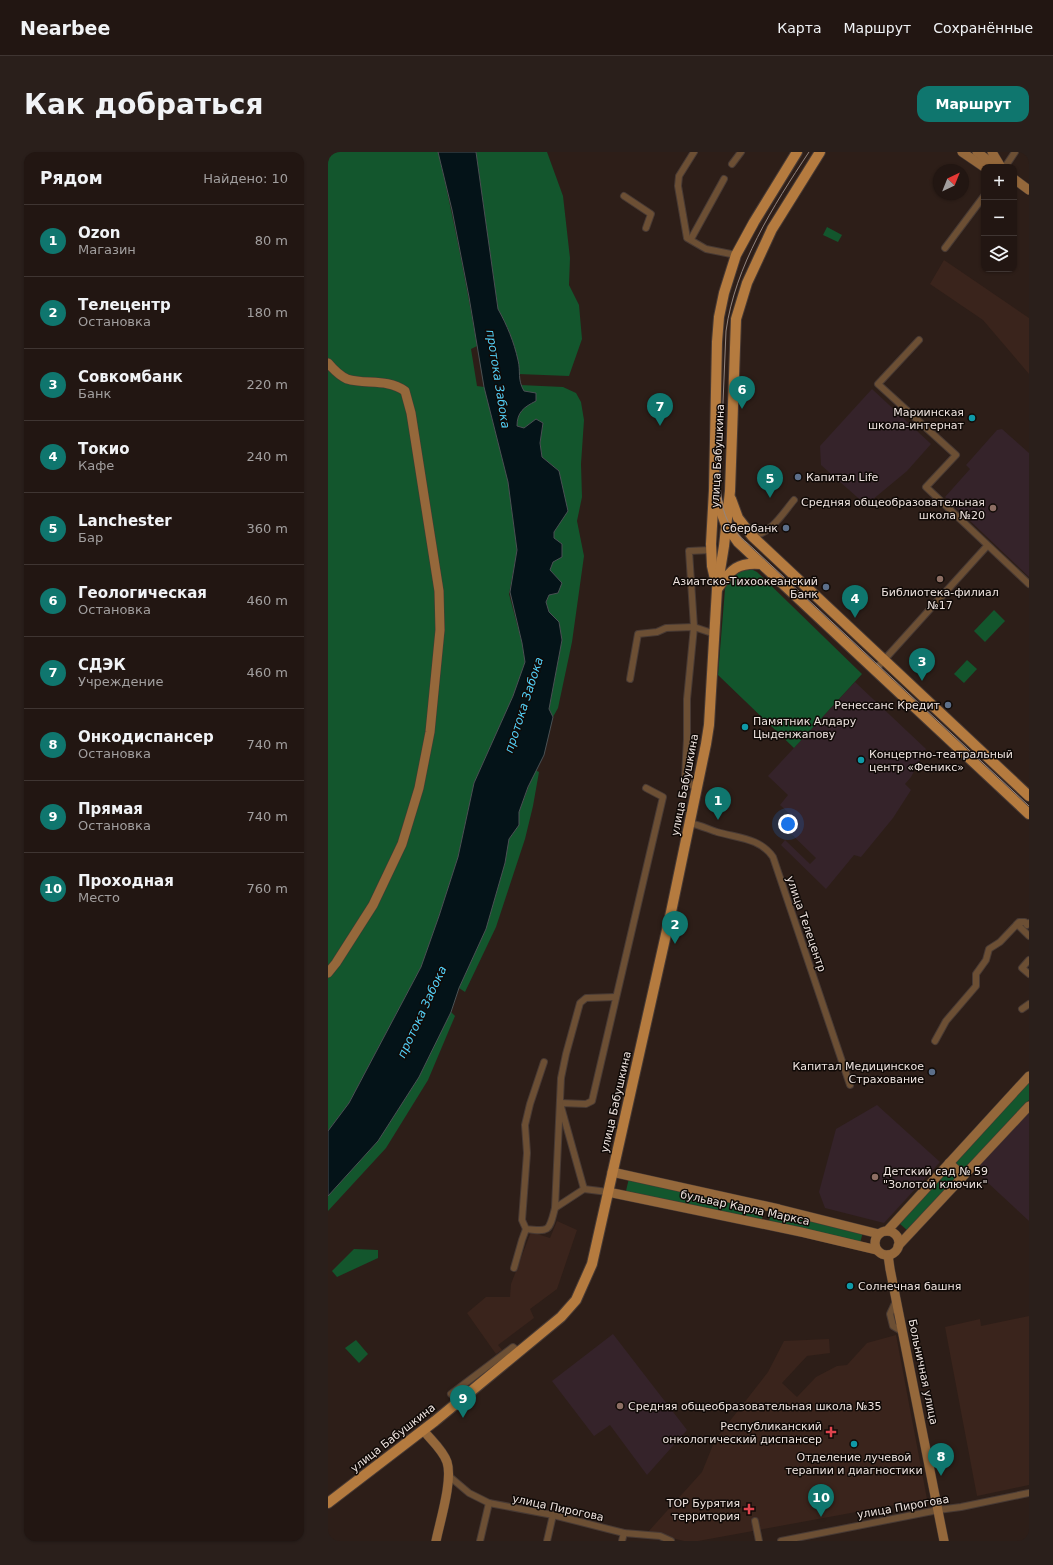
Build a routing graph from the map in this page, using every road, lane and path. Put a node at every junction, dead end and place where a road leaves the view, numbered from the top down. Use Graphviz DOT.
graph roads {
  1 [pos="694,152"];
  2 [pos="741,152"];
  3 [pos="820,152"];
  4 [pos="962,152"];
  5 [pos="992,152"];
  6 [pos="1016,152"];
  7 [pos="793,153"];
  8 [pos="978,153"];
  9 [pos="732,164"];
  10 [pos="993,164"];
  11 [pos="998,164"];
  12 [pos="1007,164"];
  13 [pos="981,165"];
  14 [pos="724,180"];
  15 [pos="1017,181"];
  16 [pos="1029,190"];
  17 [pos="624,196"];
  18 [pos="981,200"];
  19 [pos="646,228"];
  20 [pos="691,240"];
  21 [pos="946,248"];
  22 [pos="736,255"];
  23 [pos="918,340"];
  24 [pos="328,363"];
  25 [pos="714,490"];
  26 [pos="730,491"];
  27 [pos="794,500"];
  28 [pos="726,525"];
  29 [pos="754,537"];
  30 [pos="738,542"];
  31 [pos="724,546"];
  32 [pos="987,546"];
  33 [pos="712,550"];
  34 [pos="761,564"];
  35 [pos="1029,584"];
  36 [pos="717,589"];
  37 [pos="694,627"];
  38 [pos="715,634"];
  39 [pos="883,660"];
  40 [pos="875,670"];
  41 [pos="630,679"];
  42 [pos="646,788"];
  43 [pos="696,788"];
  44 [pos="1029,796"];
  45 [pos="1029,814"];
  46 [pos="690,823"];
  47 [pos="1026,926"];
  48 [pos="1029,936"];
  49 [pos="1029,960"];
  50 [pos="328,973"];
  51 [pos="1029,974"];
  52 [pos="616,997"];
  53 [pos="1029,1004"];
  54 [pos="1022,1009"];
  55 [pos="935,1041"];
  56 [pos="544,1062"];
  57 [pos="1029,1076"];
  58 [pos="850,1085"];
  59 [pos="560,1103"];
  60 [pos="1029,1106"];
  61 [pos="949,1162"];
  62 [pos="612,1172"];
  63 [pos="963,1176"];
  64 [pos="584,1189"];
  65 [pos="608,1192"];
  66 [pos="768,1206"];
  67 [pos="555,1208"];
  68 [pos="764,1224"];
  69 [pos="526,1229"];
  70 [pos="883,1233"];
  71 [pos="898,1246"];
  72 [pos="877,1250"];
  73 [pos="888,1255"];
  74 [pos="514,1268"];
  75 [pos="520,1352"];
  76 [pos="451,1394"];
  77 [pos="423,1430"];
  78 [pos="449,1476"];
  79 [pos="1029,1493"];
  80 [pos="328,1503"];
  81 [pos="488,1503"];
  82 [pos="938,1510"];
  83 [pos="553,1515"];
  84 [pos="755,1521"];
  85 [pos="624,1533"];
  86 [pos="645,1535"];
  87 [pos="436,1541"];
  88 [pos="480,1541"];
  89 [pos="547,1541"];
  90 [pos="622,1541"];
  91 [pos="640,1541"];
  92 [pos="671,1541"];
  93 [pos="759,1541"];
  94 [pos="781,1541"];
  95 [pos="944,1541"];
  1 -- 20 [label="street"];
  2 -- 9 [label="street"];
  3 -- 26 [label="main road, улица Бабушкина"];
  4 -- 13 [label="street"];
  5 -- 11 [label="street"];
  6 -- 12 [label="street"];
  7 -- 22 [label="main road, улица Бабушкина"];
  8 -- 10 [label="street"];
  14 -- 20 [label="street"];
  15 -- 16 [label="street"];
  17 -- 19 [label="street"];
  18 -- 21 [label="street"];
  20 -- 22 [label="street"];
  22 -- 25 [label="main road, улица Бабушкина"];
  23 -- 32 [label="street"];
  24 -- 50 [label="street"];
  25 -- 28 [label="main road"];
  25 -- 33 [label="main road, улица Бабушкина"];
  26 -- 28 [label="main road, улица Бабушкина"];
  26 -- 29 [label="main road"];
  27 -- 29 [label="street"];
  28 -- 30 [label="main road"];
  28 -- 31 [label="main road, улица Бабушкина"];
  29 -- 30 [label="main road"];
  29 -- 39 [label="main road"];
  30 -- 31 [label="main road"];
  30 -- 34 [label="main road"];
  31 -- 33 [label="main road"];
  31 -- 36 [label="main road, улица Бабушкина"];
  32 -- 35 [label="street"];
  32 -- 39 [label="street"];
  33 -- 36 [label="main road, улица Бабушкина"];
  33 -- 37 [label="street"];
  34 -- 36 [label="main road"];
  34 -- 40 [label="main road"];
  36 -- 38 [label="main road, улица Бабушкина"];
  37 -- 38 [label="street"];
  37 -- 41 [label="street"];
  37 -- 43 [label="street"];
  38 -- 43 [label="main road, улица Бабушкина"];
  39 -- 40 [label="street"];
  39 -- 44 [label="main road"];
  40 -- 45 [label="main road"];
  42 -- 52 [label="street"];
  43 -- 46 [label="main road, улица Бабушкина"];
  46 -- 58 [label="street, улица Телецентр"];
  46 -- 62 [label="main road, улица Бабушкина"];
  47 -- 48 [label="street"];
  47 -- 55 [label="street"];
  49 -- 51 [label="street"];
  52 -- 59 [label="street"];
  52 -- 59 [label="street"];
  53 -- 54 [label="street"];
  56 -- 69 [label="street"];
  57 -- 61 [label="street"];
  59 -- 64 [label="street"];
  59 -- 67 [label="street"];
  60 -- 63 [label="street"];
  61 -- 63 [label="street"];
  61 -- 70 [label="street"];
  62 -- 65 [label="main road, улица Бабушкина"];
  62 -- 66 [label="street, бульвар Карла Маркса"];
  63 -- 71 [label="street"];
  64 -- 65 [label="street"];
  64 -- 67 [label="street"];
  65 -- 68 [label="street, бульвар Карла Маркса"];
  65 -- 75 [label="main road, улица Бабушкина"];
  66 -- 68 [label="street"];
  66 -- 70 [label="street, бульвар Карла Маркса"];
  67 -- 69 [label="street"];
  68 -- 72 [label="street, бульвар Карла Маркса"];
  69 -- 74 [label="street"];
  70 -- 71 [label="street"];
  70 -- 72 [label="street"];
  71 -- 73 [label="street"];
  72 -- 73 [label="street"];
  73 -- 82 [label="street, Больничная улица"];
  75 -- 76 [label="street"];
  75 -- 77 [label="main road, улица Бабушкина"];
  77 -- 78 [label="street"];
  77 -- 80 [label="main road, улица Бабушкина"];
  78 -- 81 [label="street, улица Пирогова"];
  78 -- 87 [label="street"];
  79 -- 82 [label="street, улица Пирогова"];
  81 -- 83 [label="street, улица Пирогова"];
  81 -- 88 [label="street"];
  82 -- 94 [label="street, улица Пирогова"];
  82 -- 95 [label="street, Больничная улица"];
  83 -- 85 [label="street, улица Пирогова"];
  83 -- 89 [label="street"];
  84 -- 93 [label="street"];
  85 -- 86 [label="street, улица Пирогова"];
  85 -- 90 [label="street"];
  86 -- 91 [label="street"];
  86 -- 92 [label="street, улица Пирогова"];
}
